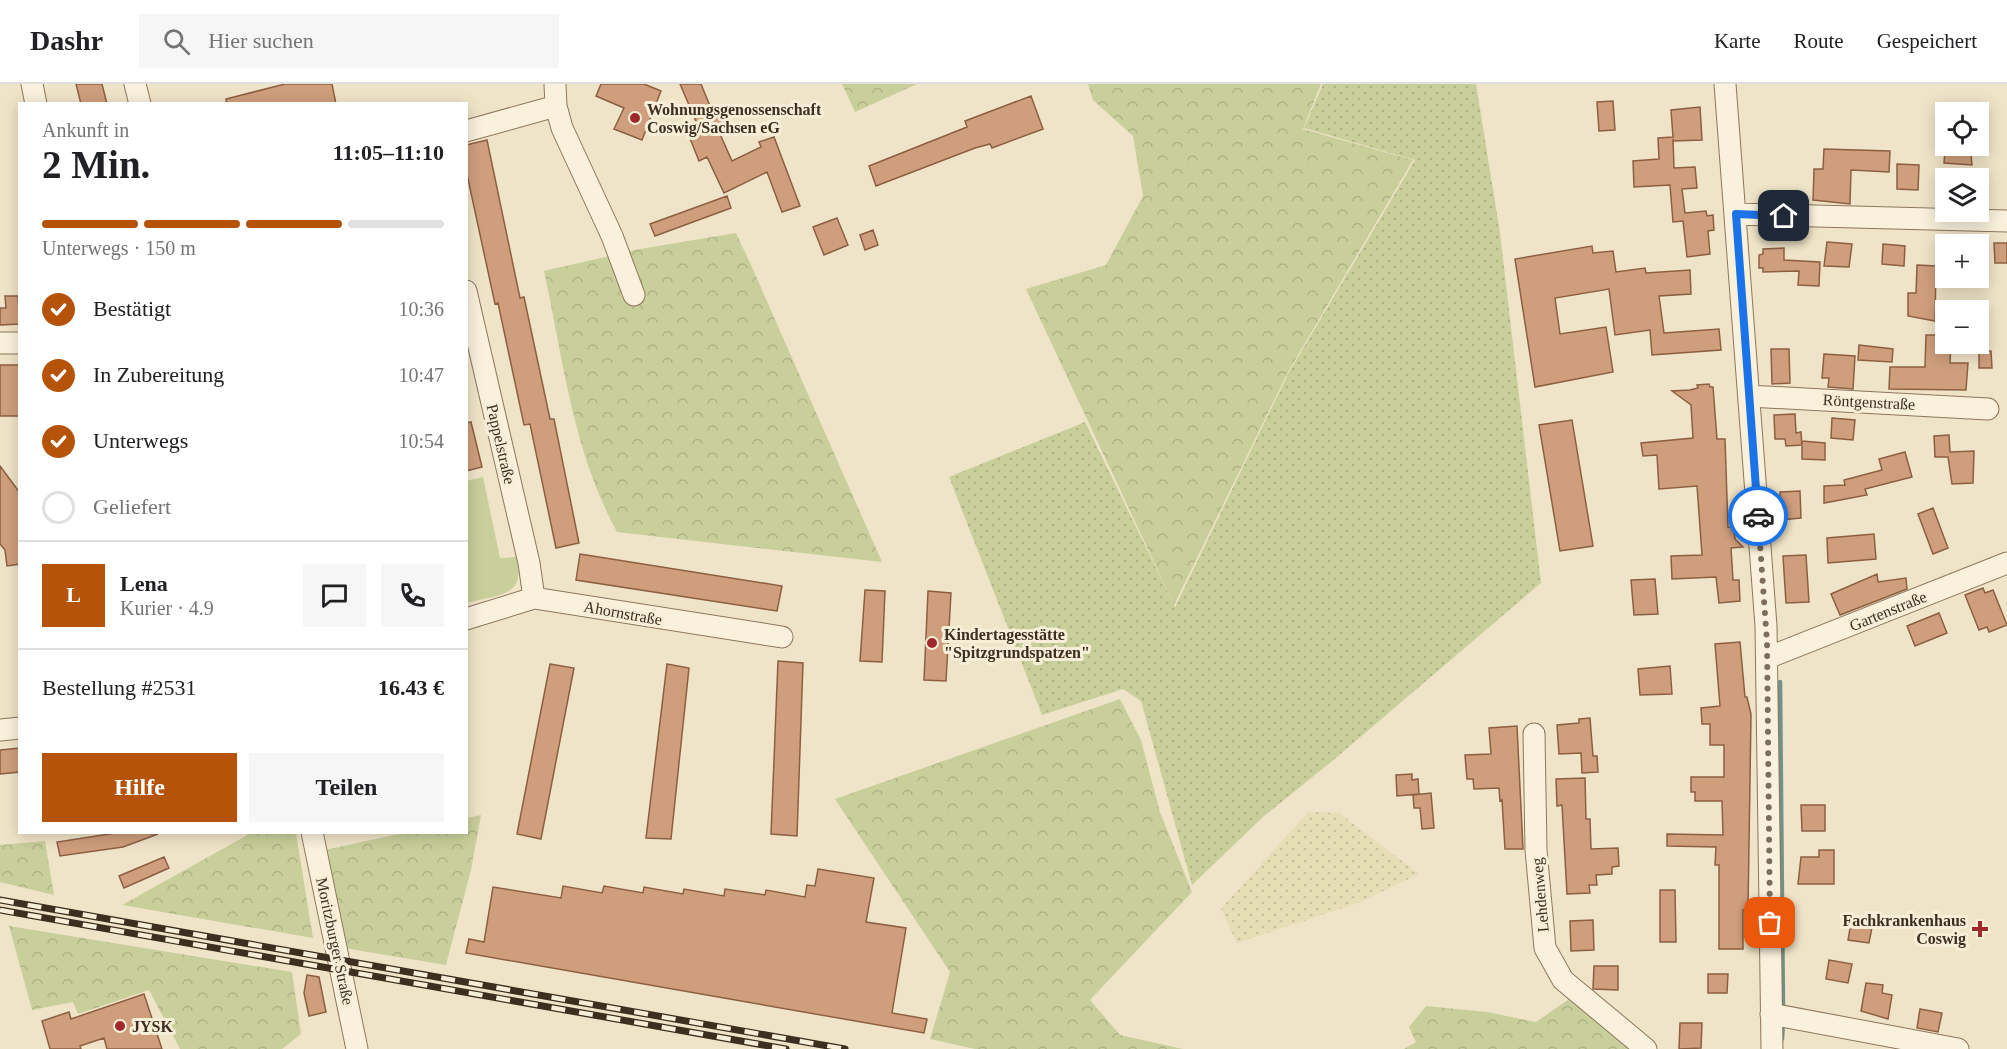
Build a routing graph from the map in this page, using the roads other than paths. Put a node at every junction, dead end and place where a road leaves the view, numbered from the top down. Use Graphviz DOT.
graph roads {
  1 [pos="32,84"];
  2 [pos="135,84"];
  3 [pos="555,84"];
  4 [pos="1725,84"];
  5 [pos="36,102"];
  6 [pos="140,102"];
  7 [pos="556,106"];
  8 [pos="468,130"];
  9 [pos="1736,214"];
  10 [pos="2007,221"];
  11 [pos="634,294"];
  12 [pos="468,300"];
  13 [pos="0,343"];
  14 [pos="18,343"];
  15 [pos="1749,396"];
  16 [pos="1988,409"];
  17 [pos="2007,563"];
  18 [pos="534,598"];
  19 [pos="468,618"];
  20 [pos="782,637"];
  21 [pos="1767,658"];
  22 [pos="18,728"];
  23 [pos="0,730"];
  24 [pos="1534,734"];
  25 [pos="312,834"];
  26 [pos="1772,1014"];
  27 [pos="357,1049"];
  28 [pos="1646,1049"];
  29 [pos="1772,1049"];
  30 [pos="1958,1049"];
  1 -- 5 [label="street"];
  2 -- 6 [label="street"];
  3 -- 7 [label="street"];
  4 -- 9 [label="street"];
  7 -- 8 [label="street"];
  7 -- 11 [label="street"];
  9 -- 10 [label="street"];
  9 -- 15 [label="street"];
  12 -- 18 [label="street, Pappelstraße"];
  13 -- 14 [label="street"];
  15 -- 16 [label="street, Röntgenstraße"];
  15 -- 21 [label="street"];
  17 -- 21 [label="street, Gartenstraße"];
  18 -- 19 [label="street, Ahornstraße"];
  18 -- 20 [label="street, Ahornstraße"];
  21 -- 26 [label="street"];
  22 -- 23 [label="street"];
  24 -- 28 [label="street, Lehdenweg"];
  25 -- 27 [label="street, Moritzburger Straße"];
  26 -- 29 [label="street"];
  26 -- 30 [label="street"];
}
